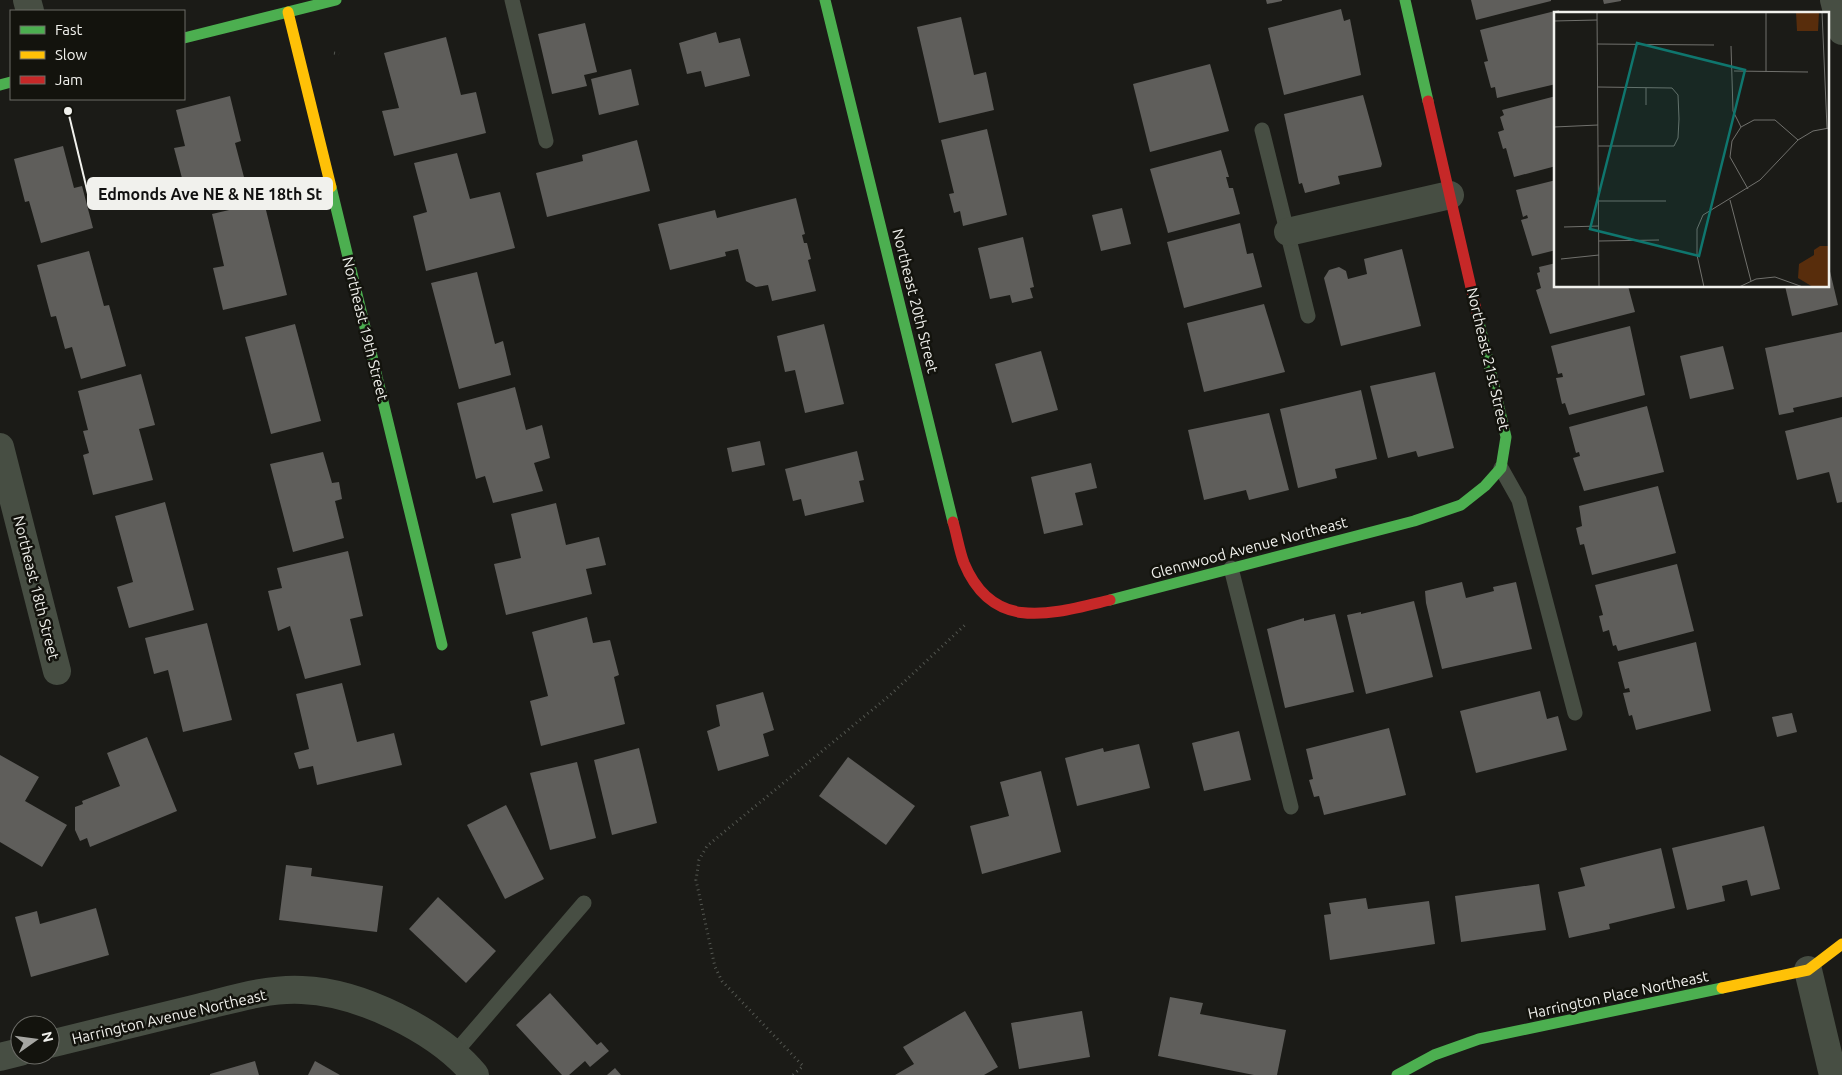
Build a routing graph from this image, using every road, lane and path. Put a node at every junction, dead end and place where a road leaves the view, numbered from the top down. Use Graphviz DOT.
graph roads {
  1 [pos="336,0"];
  2 [pos="512,0"];
  3 [pos="825,0"];
  4 [pos="1405,0"];
  5 [pos="1834,0"];
  6 [pos="288,12"];
  7 [pos="1842,31"];
  8 [pos="185,38"];
  9 [pos="1262,130"];
  10 [pos="546,141"];
  11 [pos="1450,195"];
  12 [pos="1288,232"];
  13 [pos="1308,316"];
  14 [pos="0,447"];
  15 [pos="1501,468"];
  16 [pos="1231,568"];
  17 [pos="989,604"];
  18 [pos="442,645"];
  19 [pos="56,671"];
  20 [pos="1575,713"];
  21 [pos="1291,807"];
  22 [pos="584,903"];
  23 [pos="1842,944"];
  24 [pos="1808,970"];
  25 [pos="60,1042"];
  26 [pos="453,1055"];
  27 [pos="474,1075"];
  28 [pos="793,1075"];
  29 [pos="1397,1075"];
  30 [pos="1833,1075"];
  1 -- 6 [label="street"];
  2 -- 10 [label="lane"];
  3 -- 17 [label="street, Northeast 20th Street"];
  4 -- 11 [label="street, Northeast 21st Street"];
  5 -- 7 [label="street"];
  6 -- 8 [label="street"];
  6 -- 18 [label="street, Northeast 19th Street"];
  9 -- 12 [label="lane"];
  11 -- 12 [label="street"];
  11 -- 15 [label="street, Northeast 21st Street"];
  12 -- 13 [label="lane"];
  14 -- 19 [label="street, Northeast 18th Street"];
  15 -- 16 [label="street, Glennwood Avenue Northeast"];
  15 -- 20 [label="lane"];
  16 -- 17 [label="street, Glennwood Avenue Northeast"];
  16 -- 21 [label="lane"];
  17 -- 28 [label="path"];
  22 -- 26 [label="lane"];
  23 -- 24 [label="street, Harrington Place Northeast"];
  24 -- 29 [label="street, Harrington Place Northeast"];
  24 -- 30 [label="street"];
  25 -- 26 [label="street, Harrington Avenue Northeast"];
  26 -- 27 [label="street, Harrington Avenue Northeast"];
}
